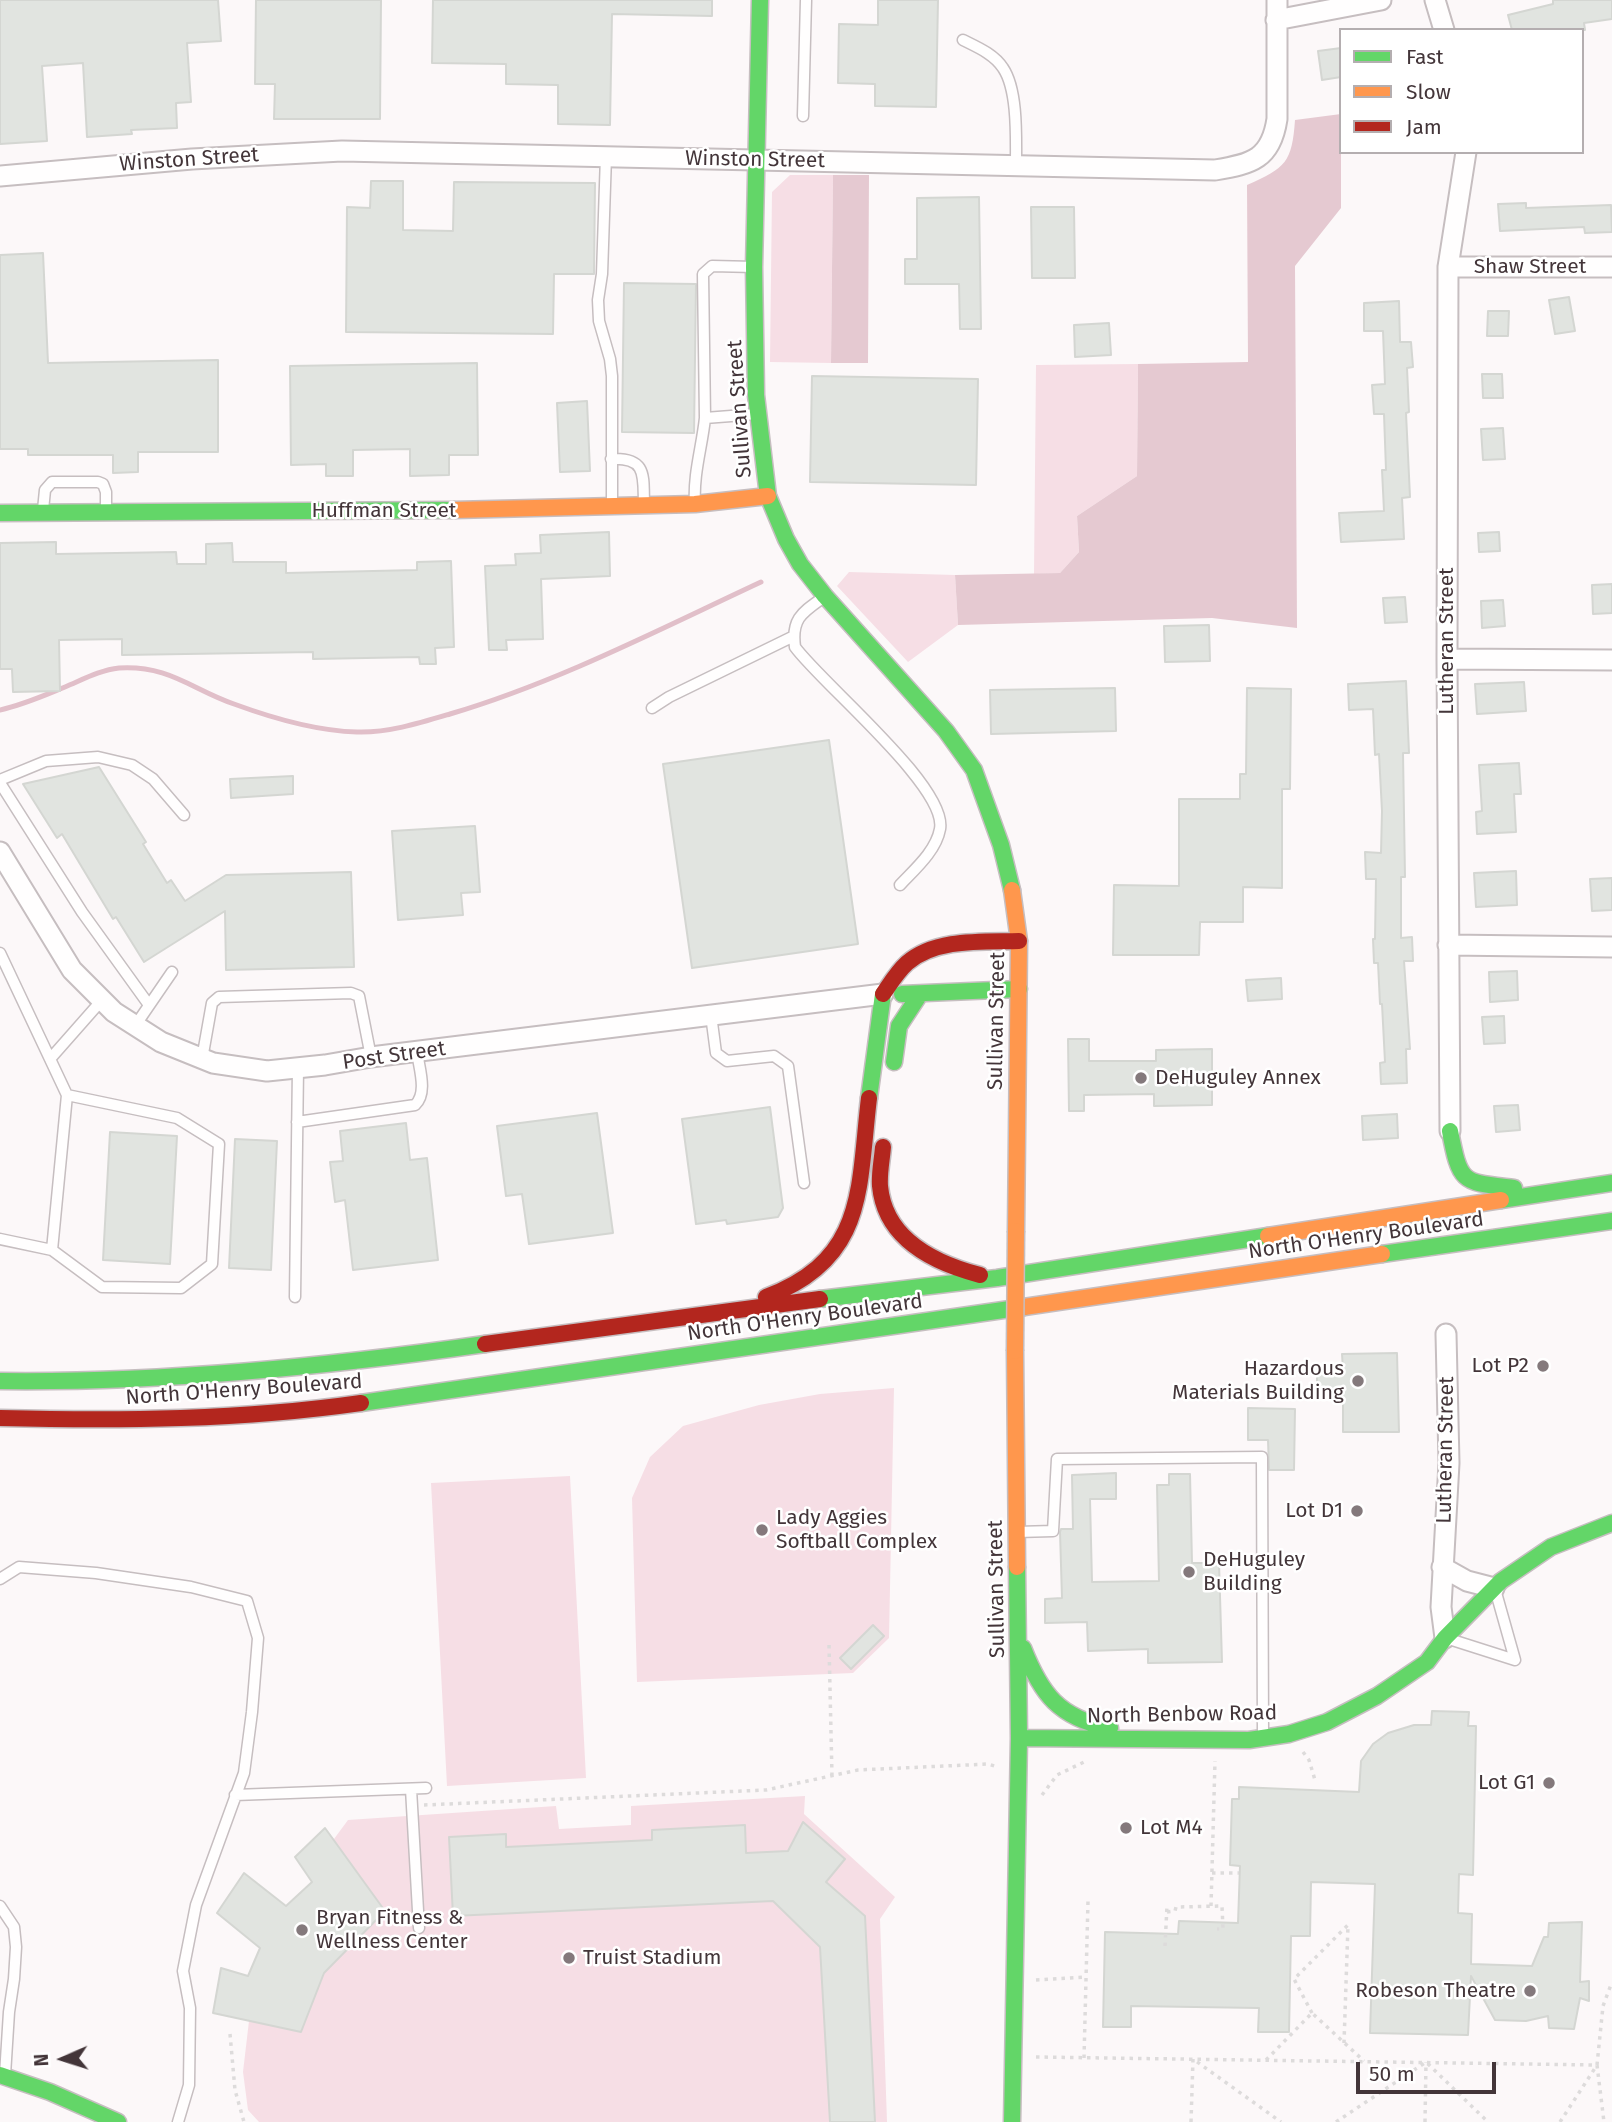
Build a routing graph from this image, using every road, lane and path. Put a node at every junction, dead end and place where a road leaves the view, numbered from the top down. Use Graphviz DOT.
graph roads {
  1 [pos="760,0"];
  2 [pos="806,0"];
  3 [pos="1277,0"];
  4 [pos="1381,0"];
  5 [pos="1435,0"];
  6 [pos="1276,20"];
  7 [pos="1443,28"];
  8 [pos="963,40"];
  9 [pos="803,116"];
  10 [pos="1466,154"];
  11 [pos="606,156"];
  12 [pos="756,160"];
  13 [pos="1016,165"];
  14 [pos="0,176"];
  15 [pos="754,267"];
  16 [pos="1448,267"];
  17 [pos="1612,267"];
  18 [pos="757,414"];
  19 [pos="705,418"];
  20 [pos="611,459"];
  21 [pos="768,496"];
  22 [pos="695,504"];
  23 [pos="644,506"];
  24 [pos="612,507"];
  25 [pos="0,513"];
  26 [pos="43,513"];
  27 [pos="106,513"];
  28 [pos="825,597"];
  29 [pos="794,636"];
  30 [pos="1447,659"];
  31 [pos="1612,660"];
  32 [pos="652,708"];
  33 [pos="0,782"];
  34 [pos="184,815"];
  35 [pos="0,852"];
  36 [pos="900,885"];
  37 [pos="1019,941"];
  38 [pos="1448,945"];
  39 [pos="1612,947"];
  40 [pos="0,953"];
  41 [pos="172,972"];
  42 [pos="1019,989"];
  43 [pos="883,994"];
  44 [pos="920,994"];
  45 [pos="102,1000"];
  46 [pos="149,1005"];
  47 [pos="711,1015"];
  48 [pos="135,1026"];
  49 [pos="417,1052"];
  50 [pos="371,1057"];
  51 [pos="50,1059"];
  52 [pos="202,1059"];
  53 [pos="298,1068"];
  54 [pos="891,1078"];
  55 [pos="67,1095"];
  56 [pos="297,1122"];
  57 [pos="884,1130"];
  58 [pos="1450,1131"];
  59 [pos="1444,1168"];
  60 [pos="804,1183"];
  61 [pos="1612,1183"];
  62 [pos="1541,1195"];
  63 [pos="1421,1198"];
  64 [pos="1401,1214"];
  65 [pos="1612,1221"];
  66 [pos="0,1240"];
  67 [pos="52,1250"];
  68 [pos="996,1278"];
  69 [pos="295,1297"];
  70 [pos="732,1310"];
  71 [pos="1446,1334"];
  72 [pos="0,1381"];
  73 [pos="0,1418"];
  74 [pos="1612,1523"];
  75 [pos="1017,1532"];
  76 [pos="1442,1567"];
  77 [pos="0,1579"];
  78 [pos="1494,1588"];
  79 [pos="1018,1634"];
  80 [pos="1445,1638"];
  81 [pos="828,1644"];
  82 [pos="1019,1738"];
  83 [pos="1263,1738"];
  84 [pos="1166,1739"];
  85 [pos="1301,1747"];
  86 [pos="1216,1755"];
  87 [pos="1090,1760"];
  88 [pos="1019,1774"];
  89 [pos="832,1776"];
  90 [pos="1315,1780"];
  91 [pos="1050,1784"];
  92 [pos="426,1788"];
  93 [pos="411,1789"];
  94 [pos="236,1796"];
  95 [pos="1040,1803"];
  96 [pos="421,1805"];
  97 [pos="1212,1873"];
  98 [pos="1239,1873"];
  99 [pos="1088,1901"];
  100 [pos="0,1906"];
  101 [pos="1167,1906"];
  102 [pos="1211,1906"];
  103 [pos="1167,1912"];
  104 [pos="419,1928"];
  105 [pos="1217,1929"];
  106 [pos="1165,1946"];
  107 [pos="1086,1977"];
  108 [pos="1036,1980"];
  109 [pos="1612,1982"];
  110 [pos="1312,2012"];
  111 [pos="230,2034"];
  112 [pos="1344,2043"];
  113 [pos="1035,2057"];
  114 [pos="1083,2058"];
  115 [pos="1193,2059"];
  116 [pos="1266,2060"];
  117 [pos="1364,2061"];
  118 [pos="1426,2062"];
  119 [pos="1597,2065"];
  120 [pos="3,2076"];
  121 [pos="118,2122"];
  122 [pos="178,2122"];
  123 [pos="244,2122"];
  124 [pos="1012,2122"];
  125 [pos="1191,2122"];
  126 [pos="1281,2122"];
  127 [pos="1336,2122"];
  128 [pos="1425,2122"];
  129 [pos="1488,2122"];
  130 [pos="1560,2122"];
  131 [pos="1604,2122"];
  1 -- 12 [label="main road, Sullivan Street"];
  2 -- 9 [label="lane"];
  3 -- 6 [label="street, Winston Street"];
  4 -- 6 [label="street"];
  5 -- 7 [label="street"];
  6 -- 13 [label="street, Winston Street"];
  8 -- 13 [label="lane"];
  10 -- 16 [label="street, Lutheran Street"];
  11 -- 12 [label="street, Winston Street"];
  11 -- 14 [label="street, Winston Street"];
  11 -- 20 [label="lane"];
  12 -- 13 [label="street, Winston Street"];
  12 -- 15 [label="main road, Sullivan Street"];
  15 -- 18 [label="main road, Sullivan Street"];
  15 -- 19 [label="lane"];
  16 -- 17 [label="street, Shaw Street"];
  16 -- 30 [label="street, Lutheran Street"];
  18 -- 19 [label="lane"];
  18 -- 21 [label="main road, Sullivan Street"];
  19 -- 22 [label="lane"];
  20 -- 23 [label="lane"];
  20 -- 24 [label="lane"];
  21 -- 22 [label="main road, Huffman Street"];
  21 -- 28 [label="main road, Sullivan Street"];
  22 -- 23 [label="main road, Huffman Street"];
  23 -- 24 [label="main road, Huffman Street"];
  24 -- 27 [label="main road, Huffman Street"];
  25 -- 26 [label="main road, Huffman Street"];
  26 -- 27 [label="main road, Huffman Street"];
  26 -- 27 [label="lane"];
  28 -- 29 [label="lane"];
  28 -- 37 [label="main road, Sullivan Street"];
  29 -- 32 [label="lane"];
  29 -- 36 [label="lane"];
  30 -- 31 [label="street"];
  30 -- 38 [label="street, Lutheran Street"];
  33 -- 34 [label="lane"];
  33 -- 46 [label="lane"];
  35 -- 45 [label="street, Post Street"];
  37 -- 42 [label="main road, Sullivan Street"];
  37 -- 43 [label="main road"];
  38 -- 39 [label="street"];
  38 -- 58 [label="street, Lutheran Street"];
  40 -- 51 [label="lane"];
  41 -- 46 [label="lane"];
  42 -- 44 [label="main road, Post Street"];
  42 -- 75 [label="main road, Sullivan Street, bridge"];
  43 -- 44 [label="main road, Post Street"];
  43 -- 47 [label="street, Post Street"];
  43 -- 70 [label="main road"];
  44 -- 54 [label="main road"];
  45 -- 48 [label="street, Post Street"];
  45 -- 51 [label="lane"];
  46 -- 48 [label="lane"];
  47 -- 49 [label="street, Post Street"];
  47 -- 60 [label="lane"];
  48 -- 52 [label="street, Post Street"];
  49 -- 50 [label="street, Post Street"];
  49 -- 56 [label="lane"];
  50 -- 52 [label="lane"];
  50 -- 53 [label="street, Post Street"];
  51 -- 55 [label="lane"];
  52 -- 53 [label="street, Post Street"];
  53 -- 56 [label="lane"];
  55 -- 67 [label="lane"];
  55 -- 67 [label="lane"];
  56 -- 69 [label="lane"];
  57 -- 68 [label="main road"];
  58 -- 59 [label="main road"];
  58 -- 62 [label="main road"];
  61 -- 62 [label="main road, North O'Henry Boulevard"];
  62 -- 64 [label="main road, North O'Henry Boulevard"];
  63 -- 64 [label="main road"];
  64 -- 68 [label="main road, North O'Henry Boulevard"];
  65 -- 73 [label="main road, North O'Henry Boulevard"];
  66 -- 67 [label="lane"];
  68 -- 70 [label="main road, North O'Henry Boulevard"];
  70 -- 72 [label="main road, North O'Henry Boulevard"];
  71 -- 76 [label="street, Lutheran Street"];
  74 -- 78 [label="main road, North Benbow Road"];
  75 -- 79 [label="main road, Sullivan Street"];
  75 -- 83 [label="lane"];
  76 -- 78 [label="street"];
  76 -- 80 [label="street, Lutheran Street"];
  77 -- 94 [label="lane"];
  78 -- 80 [label="main road, North Benbow Road"];
  78 -- 80 [label="lane"];
  79 -- 82 [label="main road, Sullivan Street"];
  79 -- 84 [label="main road"];
  80 -- 83 [label="main road, North Benbow Road"];
  81 -- 89 [label="path"];
  82 -- 84 [label="main road, North Benbow Road"];
  82 -- 88 [label="main road, Sullivan Street"];
  83 -- 84 [label="main road, North Benbow Road"];
  85 -- 90 [label="path"];
  86 -- 97 [label="path"];
  87 -- 91 [label="path"];
  88 -- 89 [label="path"];
  88 -- 91 [label="path"];
  88 -- 124 [label="main road, Sullivan Street"];
  89 -- 96 [label="path"];
  91 -- 95 [label="path"];
  92 -- 93 [label="lane"];
  93 -- 94 [label="lane"];
  93 -- 104 [label="lane"];
  94 -- 122 [label="lane"];
  97 -- 98 [label="path"];
  97 -- 102 [label="path"];
  99 -- 107 [label="path"];
  100 -- 120 [label="lane"];
  101 -- 103 [label="path"];
  102 -- 103 [label="path"];
  102 -- 105 [label="path"];
  103 -- 106 [label="path"];
  107 -- 108 [label="path"];
  107 -- 114 [label="path"];
  109 -- 119 [label="path"];
  110 -- 112 [label="path"];
  110 -- 112 [label="path"];
  110 -- 116 [label="path"];
  111 -- 123 [label="path"];
  112 -- 117 [label="path"];
  113 -- 114 [label="path"];
  114 -- 115 [label="path"];
  115 -- 116 [label="path"];
  115 -- 125 [label="path"];
  115 -- 126 [label="path"];
  116 -- 117 [label="path"];
  117 -- 118 [label="path"];
  118 -- 119 [label="path"];
  118 -- 127 [label="path"];
  118 -- 128 [label="path"];
  118 -- 129 [label="path"];
  119 -- 130 [label="path"];
  119 -- 131 [label="path"];
  120 -- 121 [label="main road"];
}
